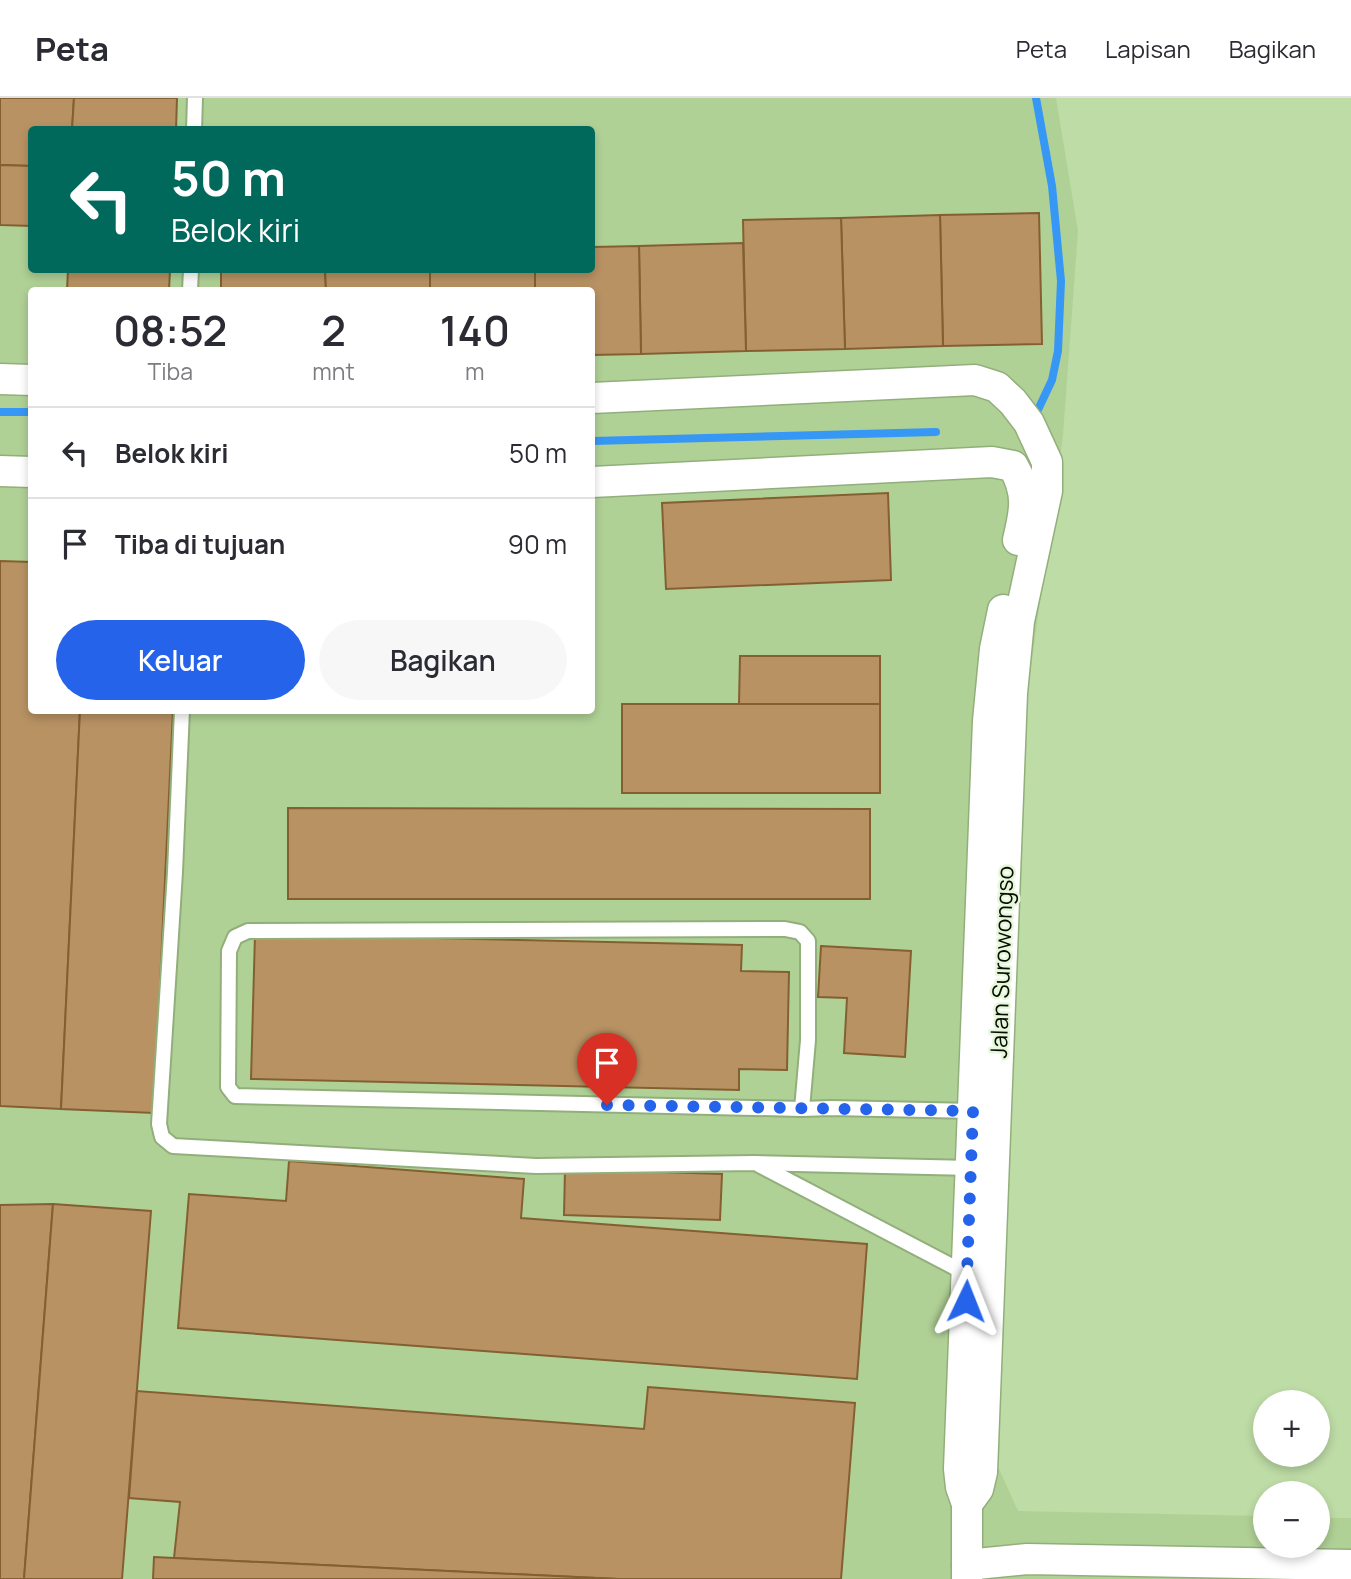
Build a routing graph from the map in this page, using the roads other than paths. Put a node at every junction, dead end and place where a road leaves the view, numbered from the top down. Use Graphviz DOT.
graph roads {
  1 [pos="195,98"];
  2 [pos="194,126"];
  3 [pos="0,379"];
  4 [pos="28,380"];
  5 [pos="595,398"];
  6 [pos="0,471"];
  7 [pos="28,472"];
  8 [pos="595,482"];
  9 [pos="182,714"];
  10 [pos="802,1110"];
  11 [pos="985,1111"];
  12 [pos="755,1163"];
  13 [pos="972,1168"];
  14 [pos="967,1273"];
  15 [pos="967,1504"];
  16 [pos="1351,1565"];
  17 [pos="967,1572"];
  1 -- 2 [label="lane"];
  3 -- 4 [label="street"];
  5 -- 11 [label="street, Jalan Surowongso"];
  6 -- 7 [label="street"];
  8 -- 11 [label="street, Jalan Surowongso"];
  9 -- 12 [label="lane"];
  10 -- 10 [label="lane"];
  10 -- 11 [label="lane"];
  11 -- 13 [label="street, Jalan Surowongso"];
  11 -- 15 [label="street, Jalan Surowongso"];
  12 -- 13 [label="lane"];
  12 -- 14 [label="lane"];
  13 -- 14 [label="street, Jalan Surowongso"];
  14 -- 15 [label="street, Jalan Surowongso"];
  15 -- 17 [label="street, Jalan Surowongso"];
  16 -- 17 [label="street"];
}
